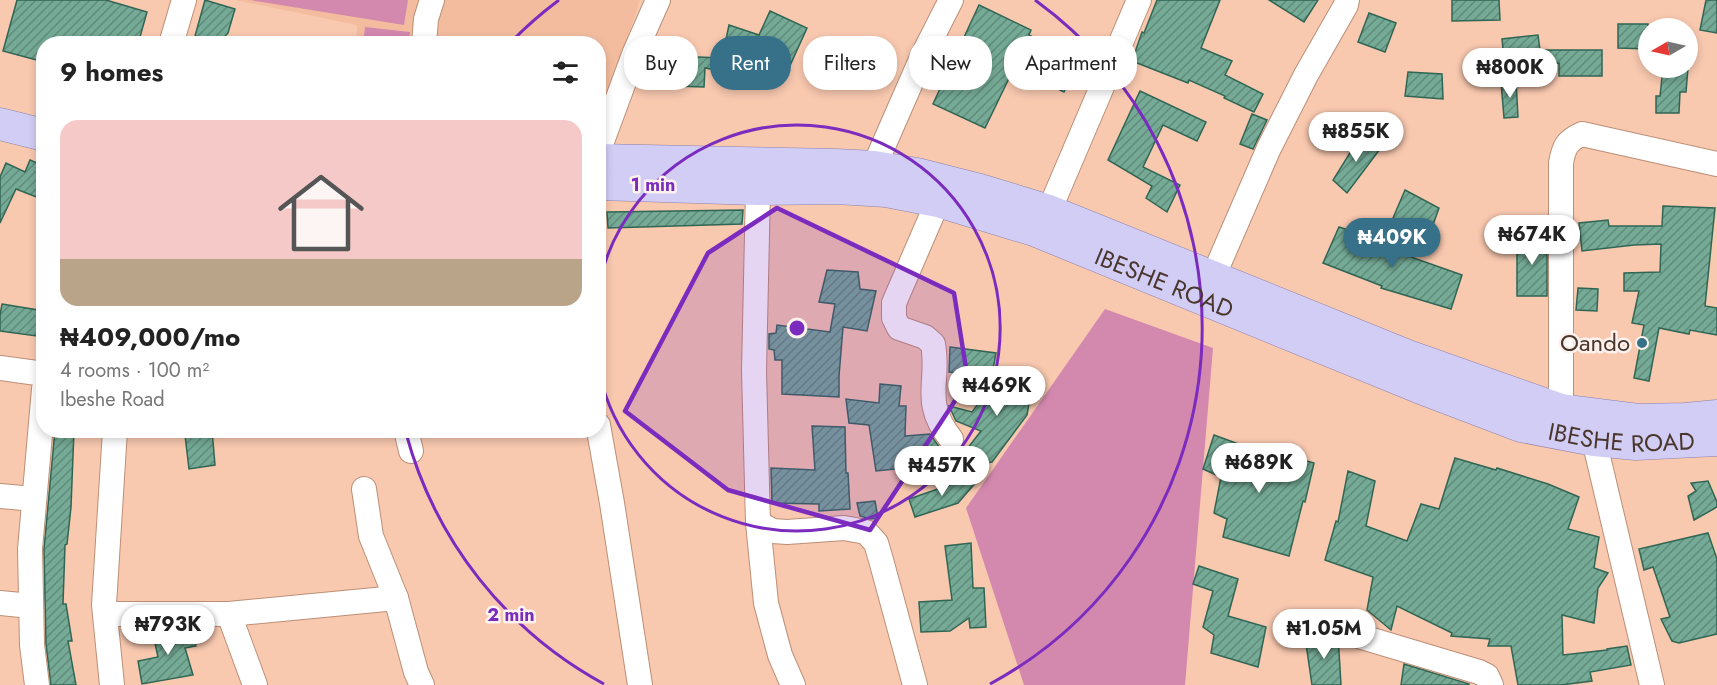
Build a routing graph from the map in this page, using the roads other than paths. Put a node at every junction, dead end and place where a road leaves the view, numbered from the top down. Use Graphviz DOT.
graph roads {
  1 [pos="184,0"];
  2 [pos="432,0"];
  3 [pos="658,0"];
  4 [pos="951,0"];
  5 [pos="1139,0"];
  6 [pos="1347,0"];
  7 [pos="173,36"];
  8 [pos="425,36"];
  9 [pos="0,124"];
  10 [pos="606,130"];
  11 [pos="36,133"];
  12 [pos="0,146"];
  13 [pos="36,154"];
  14 [pos="606,160"];
  15 [pos="1717,164"];
  16 [pos="874,166"];
  17 [pos="606,184"];
  18 [pos="759,189"];
  19 [pos="938,201"];
  20 [pos="1048,211"];
  21 [pos="1213,277"];
  22 [pos="0,368"];
  23 [pos="36,373"];
  24 [pos="1562,410"];
  25 [pos="1717,416"];
  26 [pos="40,438"];
  27 [pos="114,438"];
  28 [pos="600,438"];
  29 [pos="951,439"];
  30 [pos="1594,440"];
  31 [pos="1717,440"];
  32 [pos="364,489"];
  33 [pos="0,496"];
  34 [pos="34,499"];
  35 [pos="758,523"];
  36 [pos="396,598"];
  37 [pos="0,603"];
  38 [pos="31,606"];
  39 [pos="105,614"];
  40 [pos="229,614"];
  41 [pos="1352,634"];
  42 [pos="37,685"];
  43 [pos="112,685"];
  44 [pos="255,685"];
  45 [pos="422,685"];
  46 [pos="640,685"];
  47 [pos="793,685"];
  48 [pos="915,685"];
  49 [pos="1491,685"];
  50 [pos="1652,685"];
  1 -- 7 [label="street"];
  2 -- 8 [label="street"];
  3 -- 10 [label="street"];
  4 -- 16 [label="street"];
  5 -- 20 [label="street"];
  6 -- 21 [label="street"];
  9 -- 11 [label="main road"];
  12 -- 13 [label="main road"];
  14 -- 16 [label="main road, IBESHE ROAD"];
  15 -- 24 [label="street"];
  16 -- 20 [label="main road, IBESHE ROAD"];
  17 -- 18 [label="main road, IBESHE ROAD"];
  18 -- 19 [label="main road, IBESHE ROAD"];
  18 -- 35 [label="street"];
  19 -- 29 [label="street"];
  19 -- 30 [label="main road, IBESHE ROAD"];
  20 -- 21 [label="main road, IBESHE ROAD"];
  21 -- 24 [label="main road, IBESHE ROAD"];
  22 -- 23 [label="street"];
  24 -- 25 [label="main road, IBESHE ROAD"];
  26 -- 34 [label="street"];
  27 -- 39 [label="street"];
  28 -- 46 [label="street"];
  30 -- 31 [label="main road, IBESHE ROAD"];
  30 -- 50 [label="street"];
  32 -- 36 [label="street"];
  33 -- 34 [label="street"];
  34 -- 38 [label="street"];
  35 -- 47 [label="street"];
  35 -- 48 [label="street"];
  36 -- 40 [label="street"];
  36 -- 45 [label="street"];
  37 -- 38 [label="street"];
  38 -- 42 [label="street"];
  39 -- 40 [label="street"];
  39 -- 43 [label="street"];
  40 -- 44 [label="street"];
  41 -- 49 [label="street"];
}
